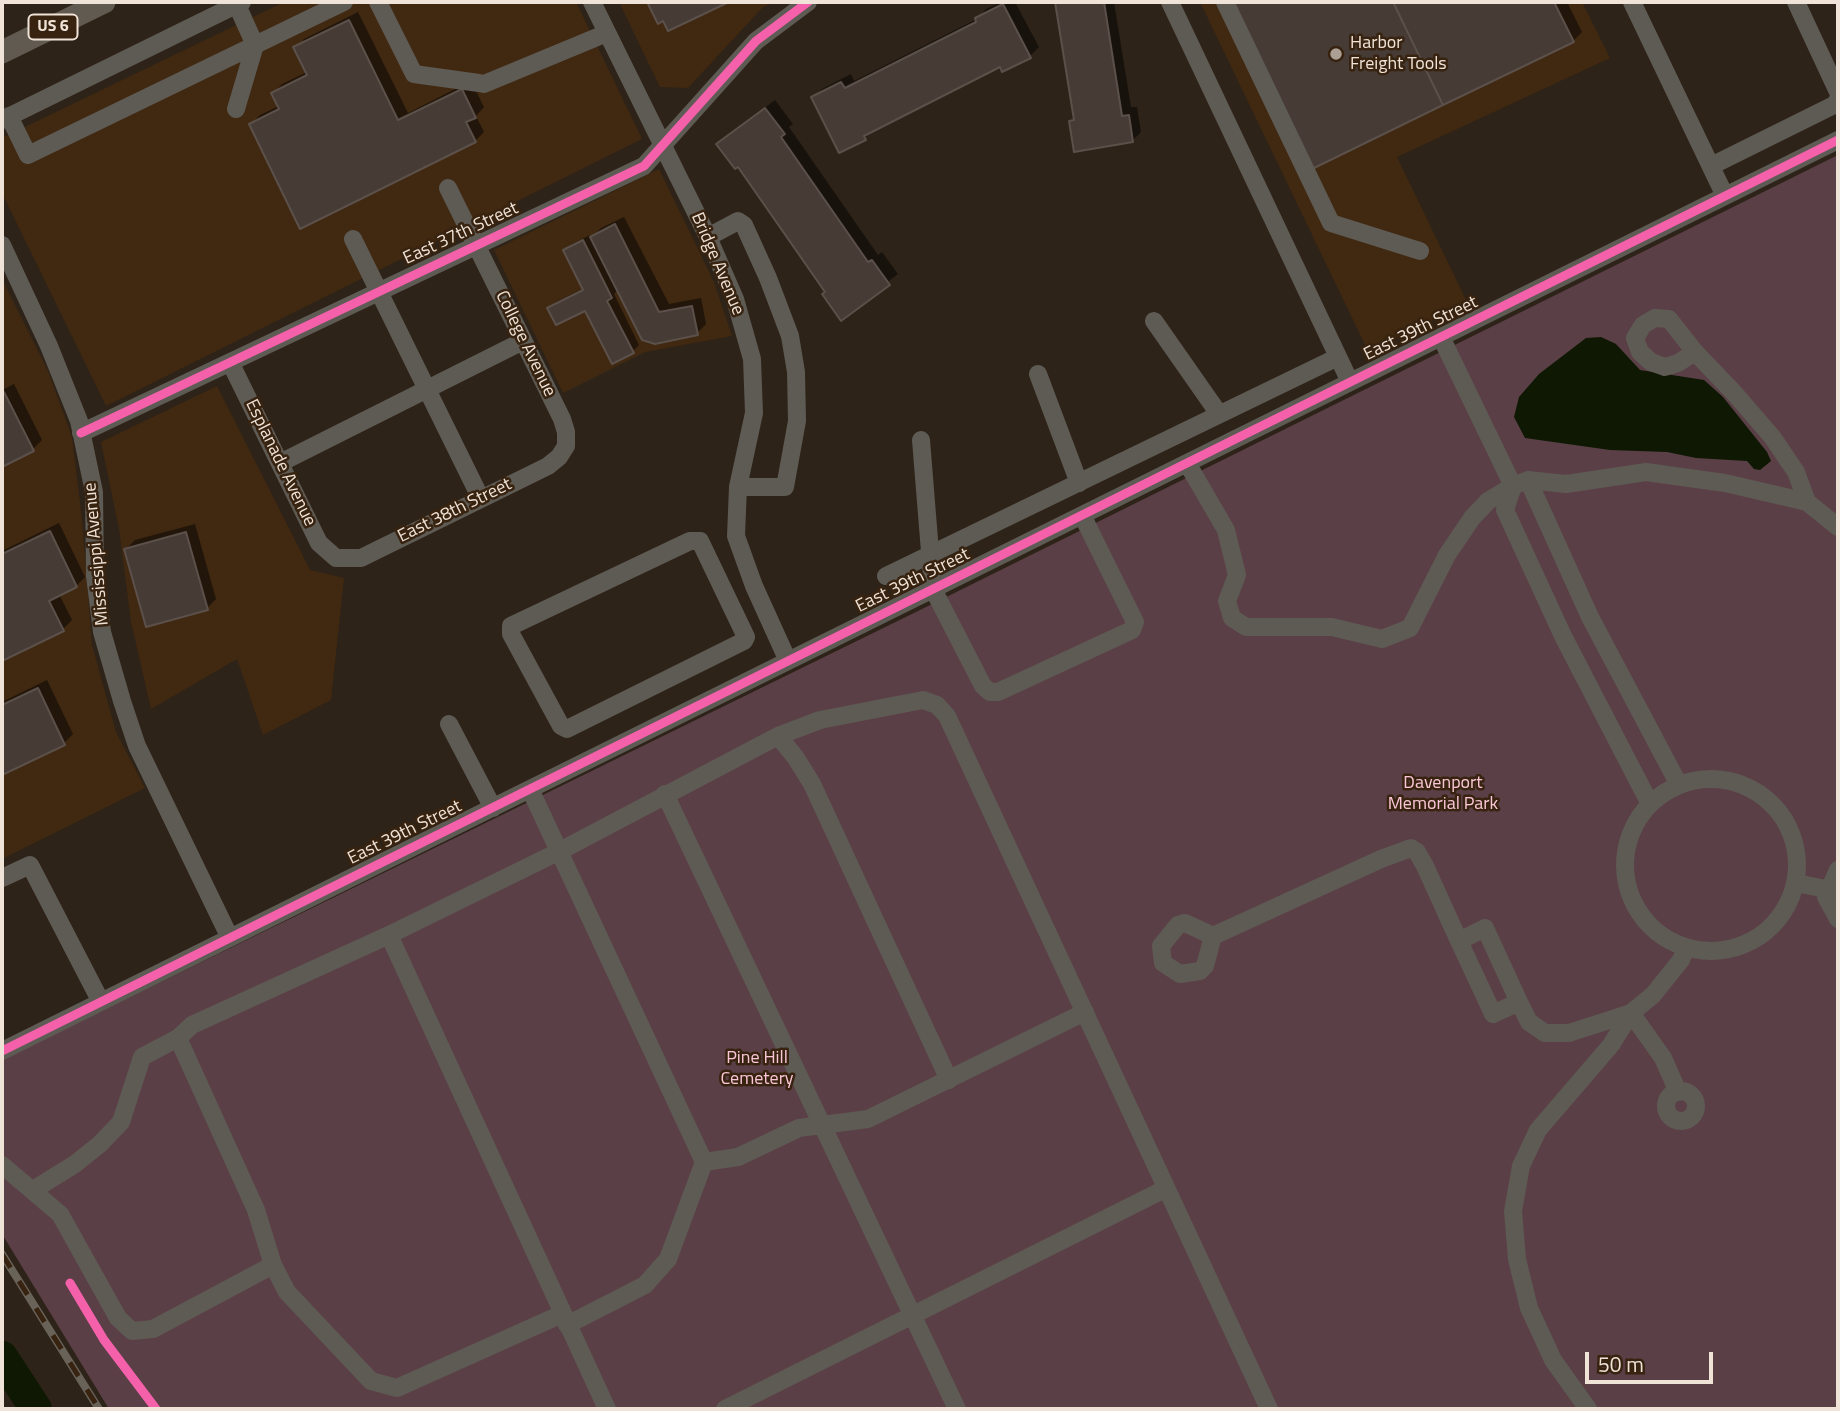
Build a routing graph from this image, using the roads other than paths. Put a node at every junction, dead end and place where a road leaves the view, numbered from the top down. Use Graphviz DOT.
graph roads {
  1 [pos="104,2"];
  2 [pos="344,2"];
  3 [pos="378,2"];
  4 [pos="592,2"];
  5 [pos="808,2"];
  6 [pos="1225,2"];
  7 [pos="1632,2"];
  8 [pos="1796,2"];
  9 [pos="240,3"];
  10 [pos="1176,4"];
  11 [pos="607,33"];
  12 [pos="255,45"];
  13 [pos="2,52"];
  14 [pos="1838,92"];
  15 [pos="1838,99"];
  16 [pos="236,109"];
  17 [pos="5,118"];
  18 [pos="1838,140"];
  19 [pos="663,146"];
  20 [pos="1711,166"];
  21 [pos="448,188"];
  22 [pos="1726,195"];
  23 [pos="708,237"];
  24 [pos="353,239"];
  25 [pos="476,244"];
  26 [pos="2,245"];
  27 [pos="1420,251"];
  28 [pos="379,291"];
  29 [pos="1154,321"];
  30 [pos="1441,337"];
  31 [pos="523,341"];
  32 [pos="1695,352"];
  33 [pos="1338,357"];
  34 [pos="230,362"];
  35 [pos="1038,374"];
  36 [pos="1350,382"];
  37 [pos="427,389"];
  38 [pos="1219,415"];
  39 [pos="82,433"];
  40 [pos="921,440"];
  41 [pos="566,446"];
  42 [pos="280,463"];
  43 [pos="1187,463"];
  44 [pos="1079,483"];
  45 [pos="1521,483"];
  46 [pos="738,487"];
  47 [pos="481,499"];
  48 [pos="1807,502"];
  49 [pos="1082,515"];
  50 [pos="1838,527"];
  51 [pos="931,554"];
  52 [pos="336,558"];
  53 [pos="750,576"];
  54 [pos="886,576"];
  55 [pos="724,588"];
  56 [pos="933,589"];
  57 [pos="788,661"];
  58 [pos="449,724"];
  59 [pos="778,736"];
  60 [pos="1679,785"];
  61 [pos="530,789"];
  62 [pos="665,793"];
  63 [pos="1650,804"];
  64 [pos="493,807"];
  65 [pos="558,852"];
  66 [pos="1838,870"];
  67 [pos="2,878"];
  68 [pos="1796,883"];
  69 [pos="1831,890"];
  70 [pos="1838,919"];
  71 [pos="388,934"];
  72 [pos="1213,936"];
  73 [pos="230,938"];
  74 [pos="1459,941"];
  75 [pos="1686,948"];
  76 [pos="101,1002"];
  77 [pos="1519,1002"];
  78 [pos="1085,1012"];
  79 [pos="1631,1013"];
  80 [pos="178,1038"];
  81 [pos="2,1051"];
  82 [pos="949,1080"];
  83 [pos="1678,1092"];
  84 [pos="822,1126"];
  85 [pos="704,1162"];
  86 [pos="2,1166"];
  87 [pos="1166,1189"];
  88 [pos="33,1190"];
  89 [pos="273,1265"];
  90 [pos="912,1314"];
  91 [pos="564,1320"];
  92 [pos="607,1409"];
  93 [pos="725,1409"];
  94 [pos="957,1409"];
  95 [pos="1269,1409"];
  96 [pos="1588,1409"];
  1 -- 13 [label="main road, US 6"];
  2 -- 12 [label="street"];
  3 -- 11 [label="street"];
  4 -- 11 [label="street, Bridge Avenue"];
  5 -- 19 [label="street, East 37th Street"];
  6 -- 27 [label="street"];
  7 -- 20 [label="street"];
  8 -- 14 [label="street"];
  9 -- 12 [label="street"];
  9 -- 17 [label="street"];
  10 -- 33 [label="street"];
  11 -- 19 [label="street, Bridge Avenue"];
  12 -- 16 [label="street"];
  12 -- 17 [label="street"];
  15 -- 20 [label="street"];
  18 -- 22 [label="street, East 39th Street"];
  19 -- 23 [label="street, Bridge Avenue"];
  19 -- 25 [label="street, East 37th Street"];
  20 -- 22 [label="street"];
  21 -- 25 [label="street, College Avenue"];
  22 -- 30 [label="street, East 39th Street"];
  23 -- 46 [label="street, Bridge Avenue"];
  23 -- 46 [label="street"];
  24 -- 28 [label="street"];
  25 -- 28 [label="street, East 37th Street"];
  25 -- 31 [label="street, College Avenue"];
  26 -- 39 [label="street, Mississippi Avenue"];
  28 -- 34 [label="street, East 37th Street"];
  28 -- 37 [label="street"];
  29 -- 38 [label="street"];
  30 -- 36 [label="street, East 39th Street"];
  30 -- 45 [label="street"];
  31 -- 37 [label="street"];
  31 -- 41 [label="street, College Avenue"];
  32 -- 48 [label="street"];
  33 -- 36 [label="street"];
  33 -- 38 [label="street"];
  34 -- 39 [label="street, East 37th Street"];
  34 -- 42 [label="street, Esplanade Avenue"];
  35 -- 44 [label="street"];
  36 -- 43 [label="street, East 39th Street"];
  37 -- 42 [label="street"];
  37 -- 47 [label="street"];
  38 -- 44 [label="street"];
  39 -- 73 [label="street, Mississippi Avenue"];
  40 -- 51 [label="street"];
  41 -- 47 [label="street, East 38th Street"];
  42 -- 52 [label="street, Esplanade Avenue"];
  43 -- 45 [label="street"];
  43 -- 49 [label="street, East 39th Street"];
  44 -- 51 [label="street"];
  45 -- 48 [label="street"];
  45 -- 60 [label="street"];
  45 -- 63 [label="street"];
  46 -- 53 [label="street, Bridge Avenue"];
  47 -- 52 [label="street, East 38th Street"];
  48 -- 50 [label="street"];
  49 -- 56 [label="street, East 39th Street"];
  49 -- 56 [label="street"];
  51 -- 54 [label="street"];
  51 -- 56 [label="street"];
  53 -- 55 [label="street"];
  53 -- 57 [label="street, Bridge Avenue"];
  55 -- 55 [label="street"];
  56 -- 57 [label="street, East 39th Street"];
  57 -- 61 [label="street, East 39th Street"];
  58 -- 64 [label="street"];
  59 -- 62 [label="street"];
  59 -- 78 [label="street"];
  59 -- 82 [label="street"];
  60 -- 63 [label="street"];
  60 -- 68 [label="street"];
  61 -- 64 [label="street, East 39th Street"];
  61 -- 65 [label="street"];
  62 -- 65 [label="street"];
  62 -- 84 [label="street"];
  63 -- 75 [label="street"];
  64 -- 73 [label="street, East 39th Street"];
  65 -- 71 [label="street"];
  65 -- 85 [label="street"];
  66 -- 69 [label="street"];
  67 -- 76 [label="street"];
  68 -- 69 [label="street"];
  68 -- 75 [label="street"];
  69 -- 70 [label="street"];
  71 -- 80 [label="street"];
  71 -- 91 [label="street"];
  72 -- 74 [label="street"];
  73 -- 76 [label="street, East 39th Street"];
  74 -- 77 [label="street"];
  74 -- 77 [label="street"];
  75 -- 79 [label="street"];
  76 -- 81 [label="street, East 39th Street"];
  77 -- 79 [label="street"];
  78 -- 82 [label="street"];
  78 -- 87 [label="street"];
  79 -- 83 [label="street"];
  79 -- 96 [label="street"];
  80 -- 88 [label="street"];
  80 -- 89 [label="street"];
  82 -- 84 [label="street"];
  84 -- 85 [label="street"];
  84 -- 90 [label="street"];
  85 -- 91 [label="street"];
  86 -- 88 [label="street"];
  87 -- 90 [label="street"];
  87 -- 95 [label="street"];
  88 -- 89 [label="street"];
  89 -- 91 [label="street"];
  90 -- 93 [label="street"];
  90 -- 94 [label="street"];
  91 -- 92 [label="street"];
}
